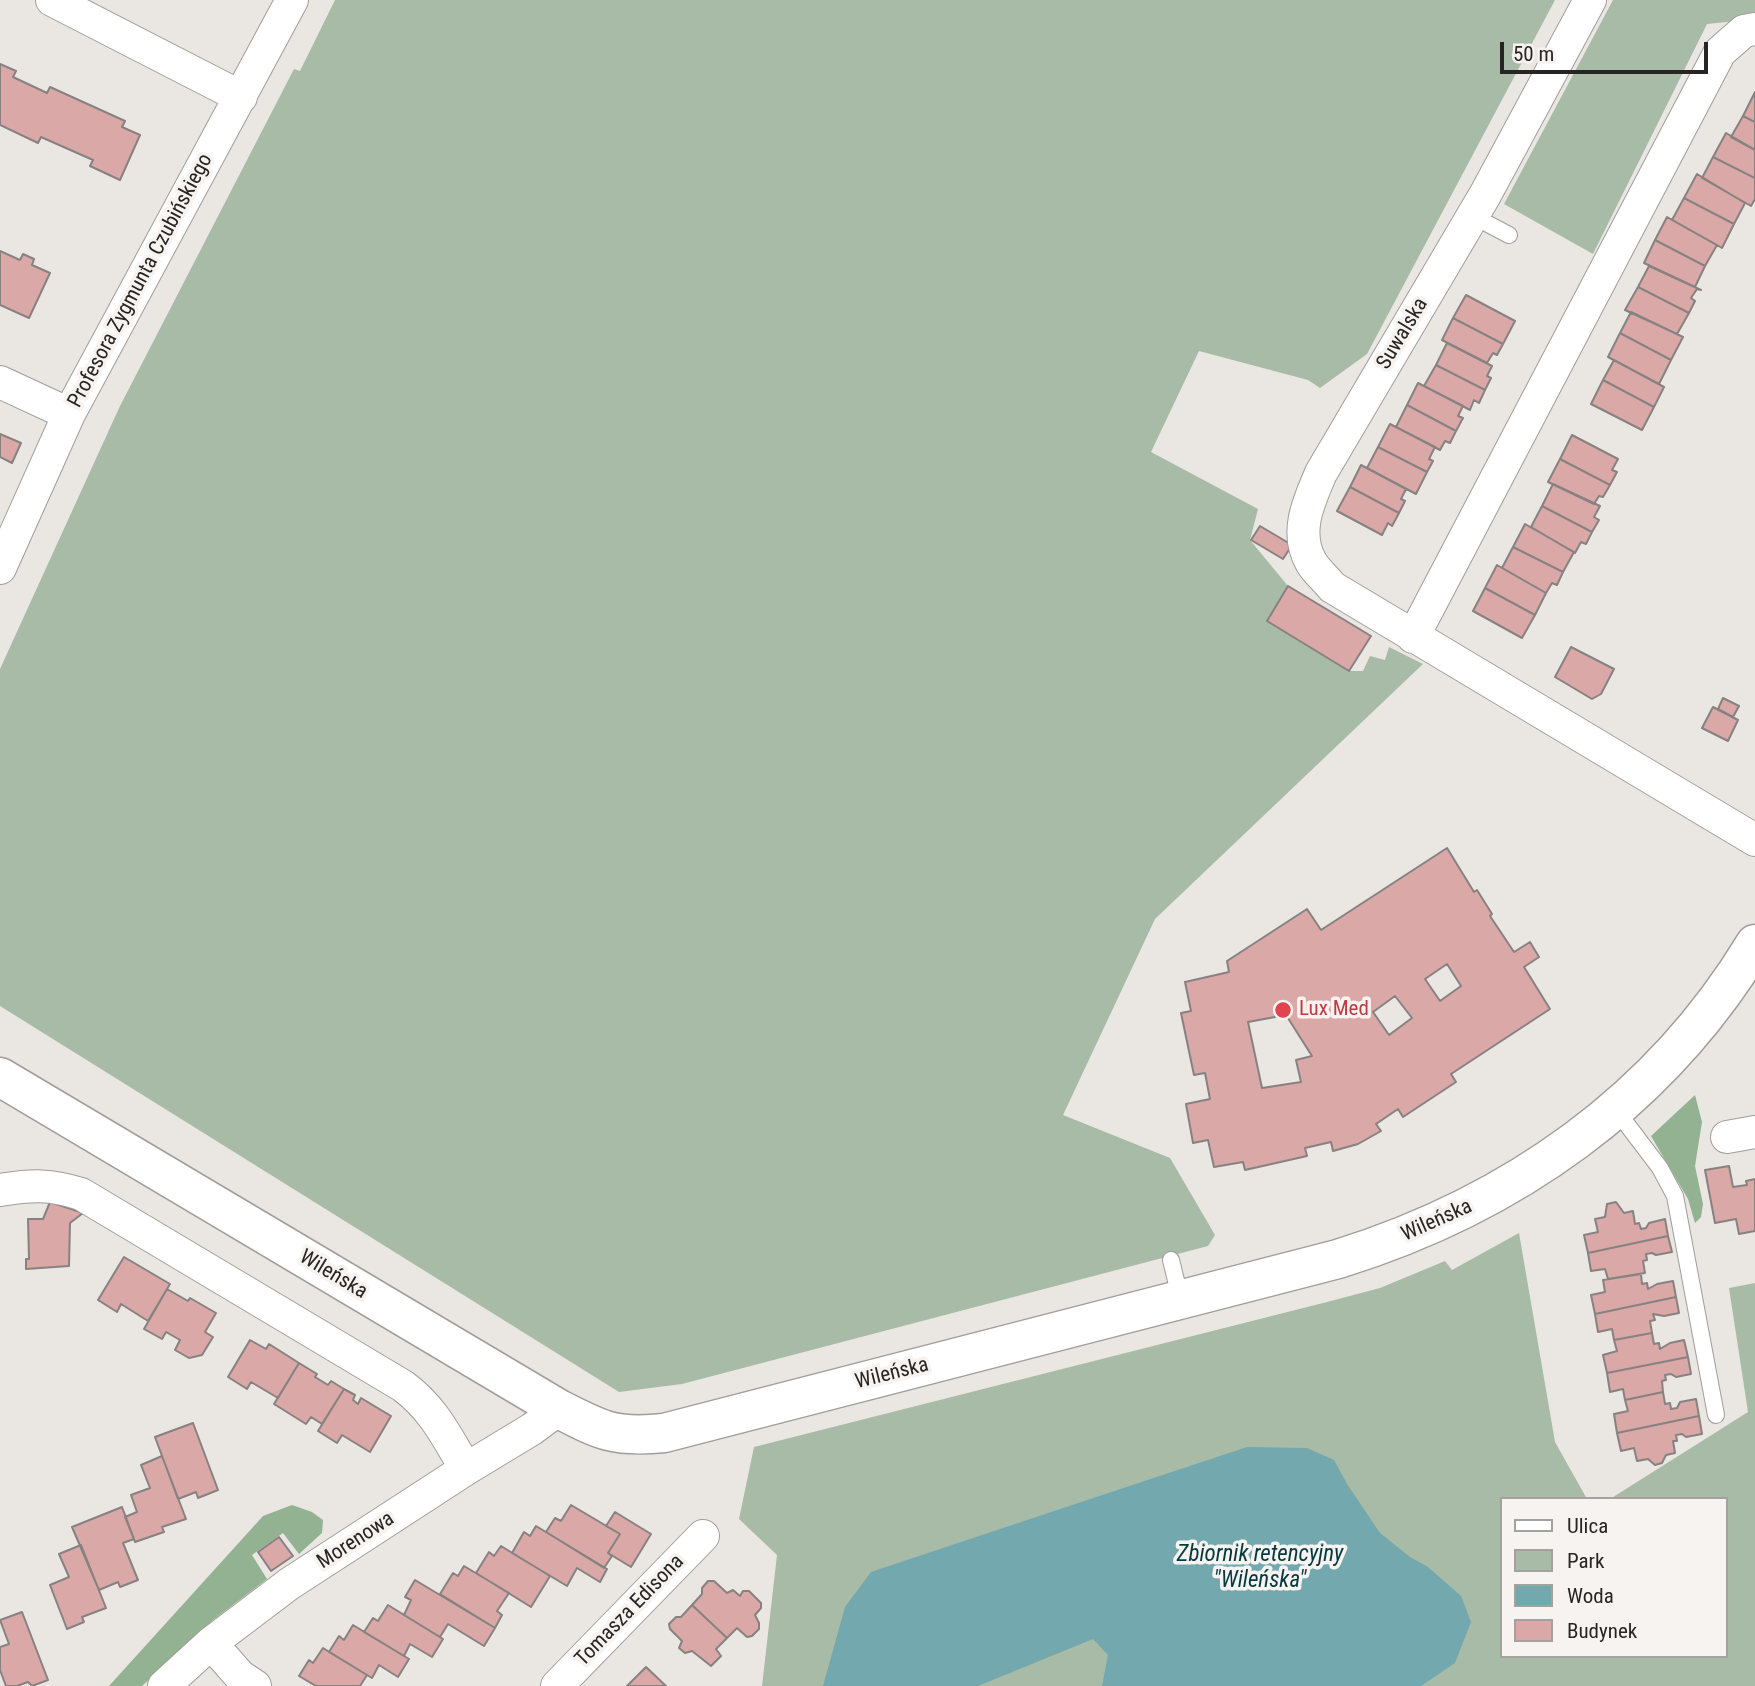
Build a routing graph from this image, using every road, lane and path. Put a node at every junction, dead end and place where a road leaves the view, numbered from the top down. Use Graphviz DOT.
graph roads {
  1 [pos="52,0"];
  2 [pos="292,0"];
  3 [pos="1590,0"];
  4 [pos="1755,29"];
  5 [pos="241,97"];
  6 [pos="1473,216"];
  7 [pos="1509,235"];
  8 [pos="0,382"];
  9 [pos="69,414"];
  10 [pos="0,568"];
  11 [pos="1413,637"];
  12 [pos="1755,840"];
  13 [pos="1755,944"];
  14 [pos="0,1077"];
  15 [pos="1616,1110"];
  16 [pos="0,1190"];
  17 [pos="1171,1260"];
  18 [pos="1181,1301"];
  19 [pos="559,1409"];
  20 [pos="1716,1415"];
  21 [pos="466,1469"];
  22 [pos="703,1536"];
  23 [pos="212,1643"];
  24 [pos="164,1686"];
  25 [pos="255,1686"];
  26 [pos="557,1686"];
  1 -- 5 [label="street"];
  2 -- 5 [label="street, Profesora Zygmunta Czubińskiego"];
  3 -- 6 [label="street, Suwalska"];
  4 -- 11 [label="street"];
  5 -- 9 [label="street, Profesora Zygmunta Czubińskiego"];
  6 -- 7 [label="lane"];
  6 -- 11 [label="street, Suwalska"];
  8 -- 9 [label="street"];
  9 -- 10 [label="street, Profesora Zygmunta Czubińskiego"];
  11 -- 12 [label="street, Suwalska"];
  13 -- 15 [label="street, Wileńska"];
  14 -- 19 [label="street, Wileńska"];
  15 -- 18 [label="street, Wileńska"];
  15 -- 20 [label="lane"];
  16 -- 21 [label="street"];
  17 -- 18 [label="lane"];
  18 -- 19 [label="street, Wileńska"];
  19 -- 21 [label="street, Morenowa"];
  21 -- 23 [label="street, Morenowa"];
  22 -- 26 [label="street, Tomasza Edisona"];
  23 -- 24 [label="street, Morenowa"];
  23 -- 25 [label="street"];
}
